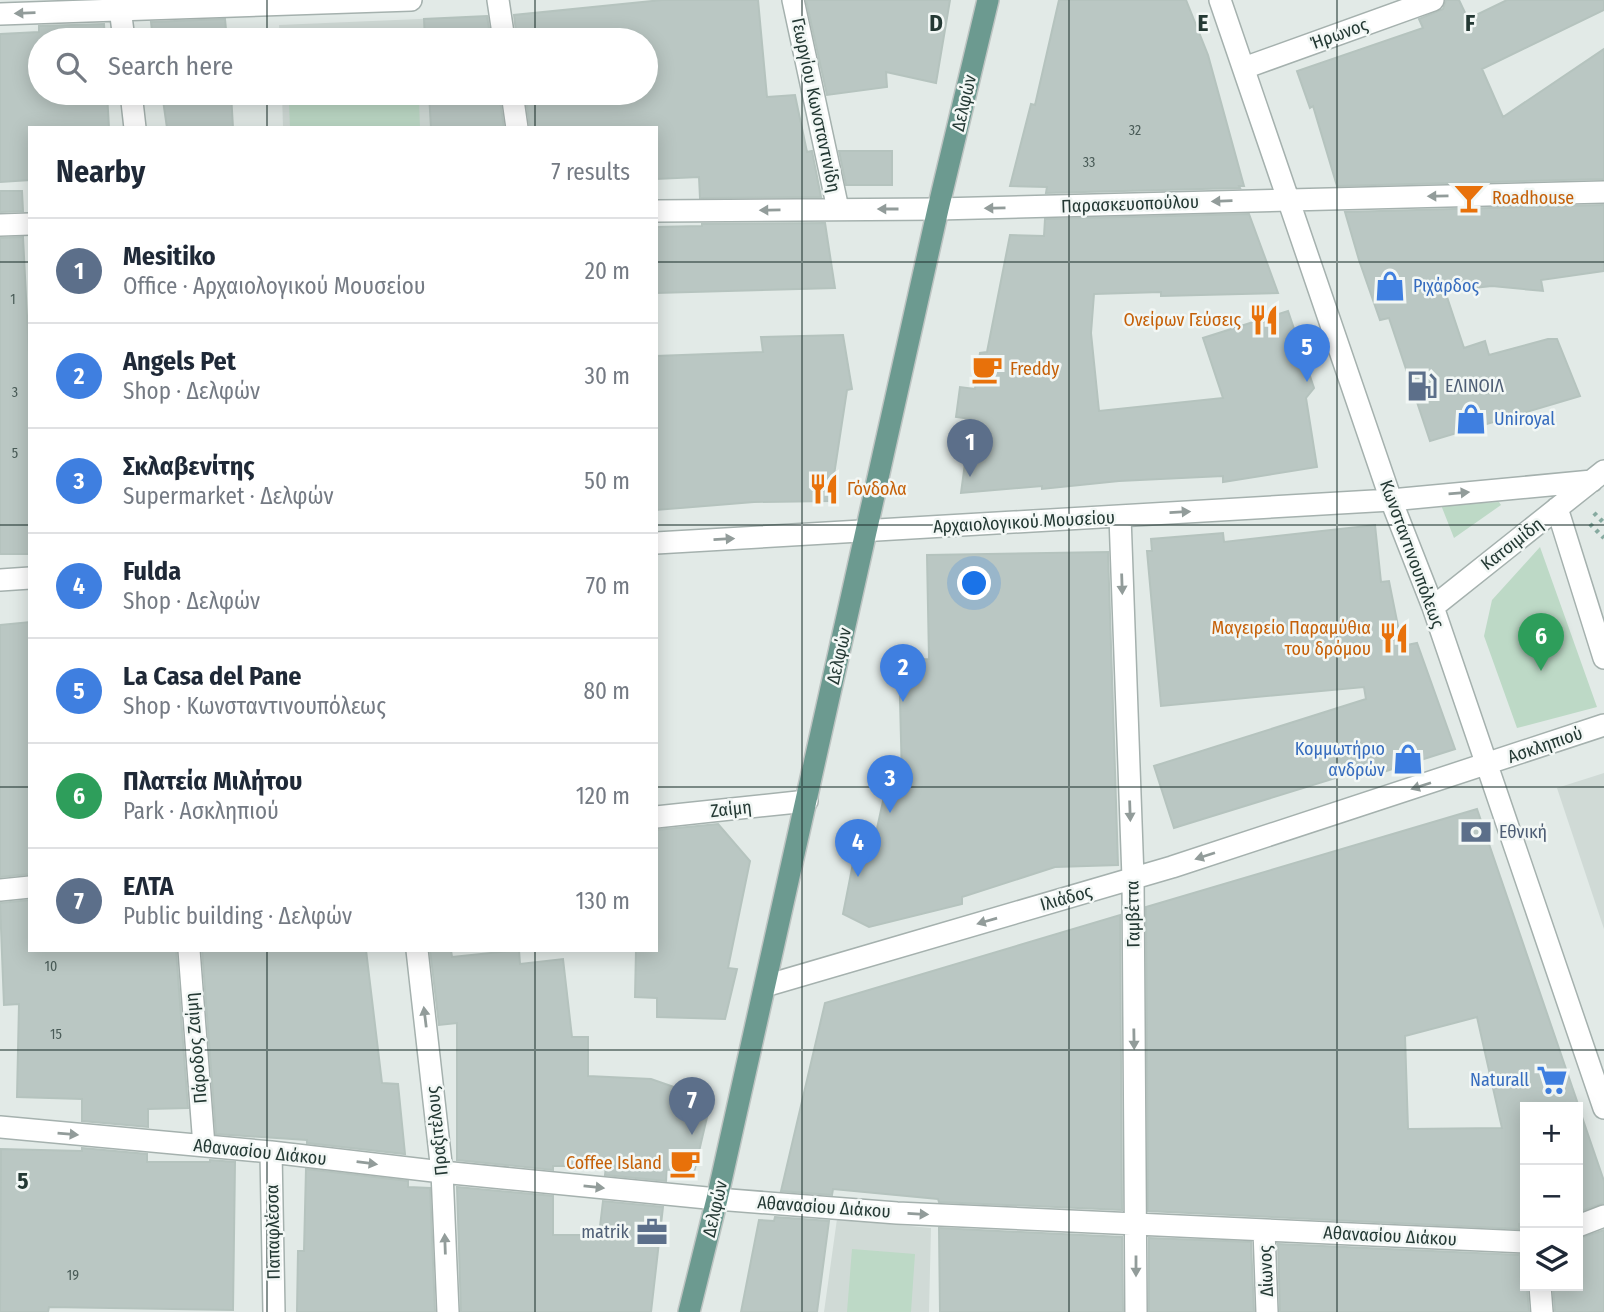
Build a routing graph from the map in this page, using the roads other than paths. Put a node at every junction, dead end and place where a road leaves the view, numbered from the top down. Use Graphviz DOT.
graph roads {
  1 [pos="411,0"];
  2 [pos="498,0"];
  3 [pos="793,0"];
  4 [pos="988,0"];
  5 [pos="1220,0"];
  6 [pos="1433,0"];
  7 [pos="378,1"];
  8 [pos="120,5"];
  9 [pos="0,14"];
  10 [pos="123,28"];
  11 [pos="502,28"];
  12 [pos="1244,68"];
  13 [pos="132,105"];
  14 [pos="514,105"];
  15 [pos="135,126"];
  16 [pos="517,126"];
  17 [pos="1604,192"];
  18 [pos="1290,200"];
  19 [pos="838,209"];
  20 [pos="938,209"];
  21 [pos="658,211"];
  22 [pos="28,224"];
  23 [pos="0,225"];
  24 [pos="1598,476"];
  25 [pos="1391,500"];
  26 [pos="1557,508"];
  27 [pos="1120,516"];
  28 [pos="867,531"];
  29 [pos="658,542"];
  30 [pos="28,578"];
  31 [pos="0,580"];
  32 [pos="1433,607"];
  33 [pos="1604,658"];
  34 [pos="1604,725"];
  35 [pos="1486,765"];
  36 [pos="807,801"];
  37 [pos="658,817"];
  38 [pos="1133,878"];
  39 [pos="28,887"];
  40 [pos="0,890"];
  41 [pos="189,952"];
  42 [pos="417,952"];
  43 [pos="765,986"];
  44 [pos="1604,1108"];
  45 [pos="0,1127"];
  46 [pos="204,1146"];
  47 [pos="271,1152"];
  48 [pos="442,1172"];
  49 [pos="718,1199"];
  50 [pos="1604,1216"];
  51 [pos="1136,1224"];
  52 [pos="1583,1224"];
  53 [pos="1264,1230"];
  54 [pos="1520,1242"];
  55 [pos="1540,1291"];
  56 [pos="274,1312"];
  57 [pos="448,1312"];
  58 [pos="689,1312"];
  59 [pos="1136,1312"];
  60 [pos="1267,1312"];
  61 [pos="1542,1312"];
  1 -- 7 [label="street"];
  2 -- 11 [label="street"];
  3 -- 19 [label="street, Γεωργίου Κωνσταντινίδη"];
  4 -- 20 [label="main road, Δελφών"];
  5 -- 12 [label="street, Κωνσταντινουπόλεως"];
  6 -- 12 [label="street, Ήρωνος"];
  7 -- 8 [label="street"];
  8 -- 9 [label="street, one-way"];
  8 -- 10 [label="street"];
  12 -- 18 [label="street, Κωνσταντινουπόλεως"];
  13 -- 15 [label="street"];
  14 -- 16 [label="street"];
  17 -- 18 [label="street, Παρασκευοπούλου, one-way"];
  18 -- 20 [label="street, Παρασκευοπούλου, one-way"];
  18 -- 25 [label="street, Κωνσταντινουπόλεως"];
  20 -- 19 [label="street, Παρασκευοπούλου, one-way"];
  19 -- 21 [label="street, Παρασκευοπούλου, one-way"];
  20 -- 28 [label="main road, Δελφών"];
  22 -- 23 [label="street"];
  25 -- 24 [label="street, Κατσιμίδη, one-way"];
  24 -- 26 [label="street, Κατσιμίδη"];
  27 -- 25 [label="street, Αρχαιολογικού Μουσείου, one-way"];
  25 -- 32 [label="street, Κωνσταντινουπόλεως"];
  26 -- 32 [label="street, Κατσιμίδη"];
  26 -- 33 [label="street"];
  27 -- 28 [label="street, Αρχαιολογικού Μουσείου"];
  27 -- 38 [label="street, Γαμβέττα, one-way"];
  29 -- 28 [label="street, Αρχαιολογικού Μουσείου, one-way"];
  28 -- 36 [label="main road, Δελφών"];
  30 -- 31 [label="street"];
  32 -- 35 [label="street, Κωνσταντινουπόλεως"];
  34 -- 35 [label="street, Ασκληπιού"];
  35 -- 38 [label="street, Ιλιάδος, one-way"];
  35 -- 44 [label="street, Κωνσταντινουπόλεως"];
  36 -- 37 [label="street, Ζαίμη"];
  36 -- 43 [label="main road, Δελφών"];
  38 -- 43 [label="street, Ιλιάδος, one-way"];
  38 -- 51 [label="street, Γαμβέττα, one-way"];
  39 -- 40 [label="street"];
  41 -- 46 [label="street, Πάροδος Ζαίμη"];
  48 -- 42 [label="street, Πραξιτέλους, one-way"];
  43 -- 49 [label="main road, Δελφών"];
  45 -- 46 [label="street, Αθανασίου Διάκου, one-way"];
  46 -- 47 [label="street, Αθανασίου Διάκου"];
  47 -- 48 [label="street, Αθανασίου Διάκου, one-way"];
  47 -- 56 [label="street, Παπαφλέσσα"];
  48 -- 49 [label="street, Αθανασίου Διάκου, one-way"];
  57 -- 48 [label="street, Πραξιτέλους, one-way"];
  49 -- 51 [label="street, Αθανασίου Διάκου, one-way"];
  49 -- 58 [label="main road, Δελφών"];
  50 -- 52 [label="street"];
  51 -- 53 [label="street, Αθανασίου Διάκου"];
  51 -- 59 [label="street, Γαμβέττα, one-way"];
  53 -- 54 [label="street, Αθανασίου Διάκου"];
  53 -- 60 [label="street, Δίωνος"];
  55 -- 61 [label="street"];
}
